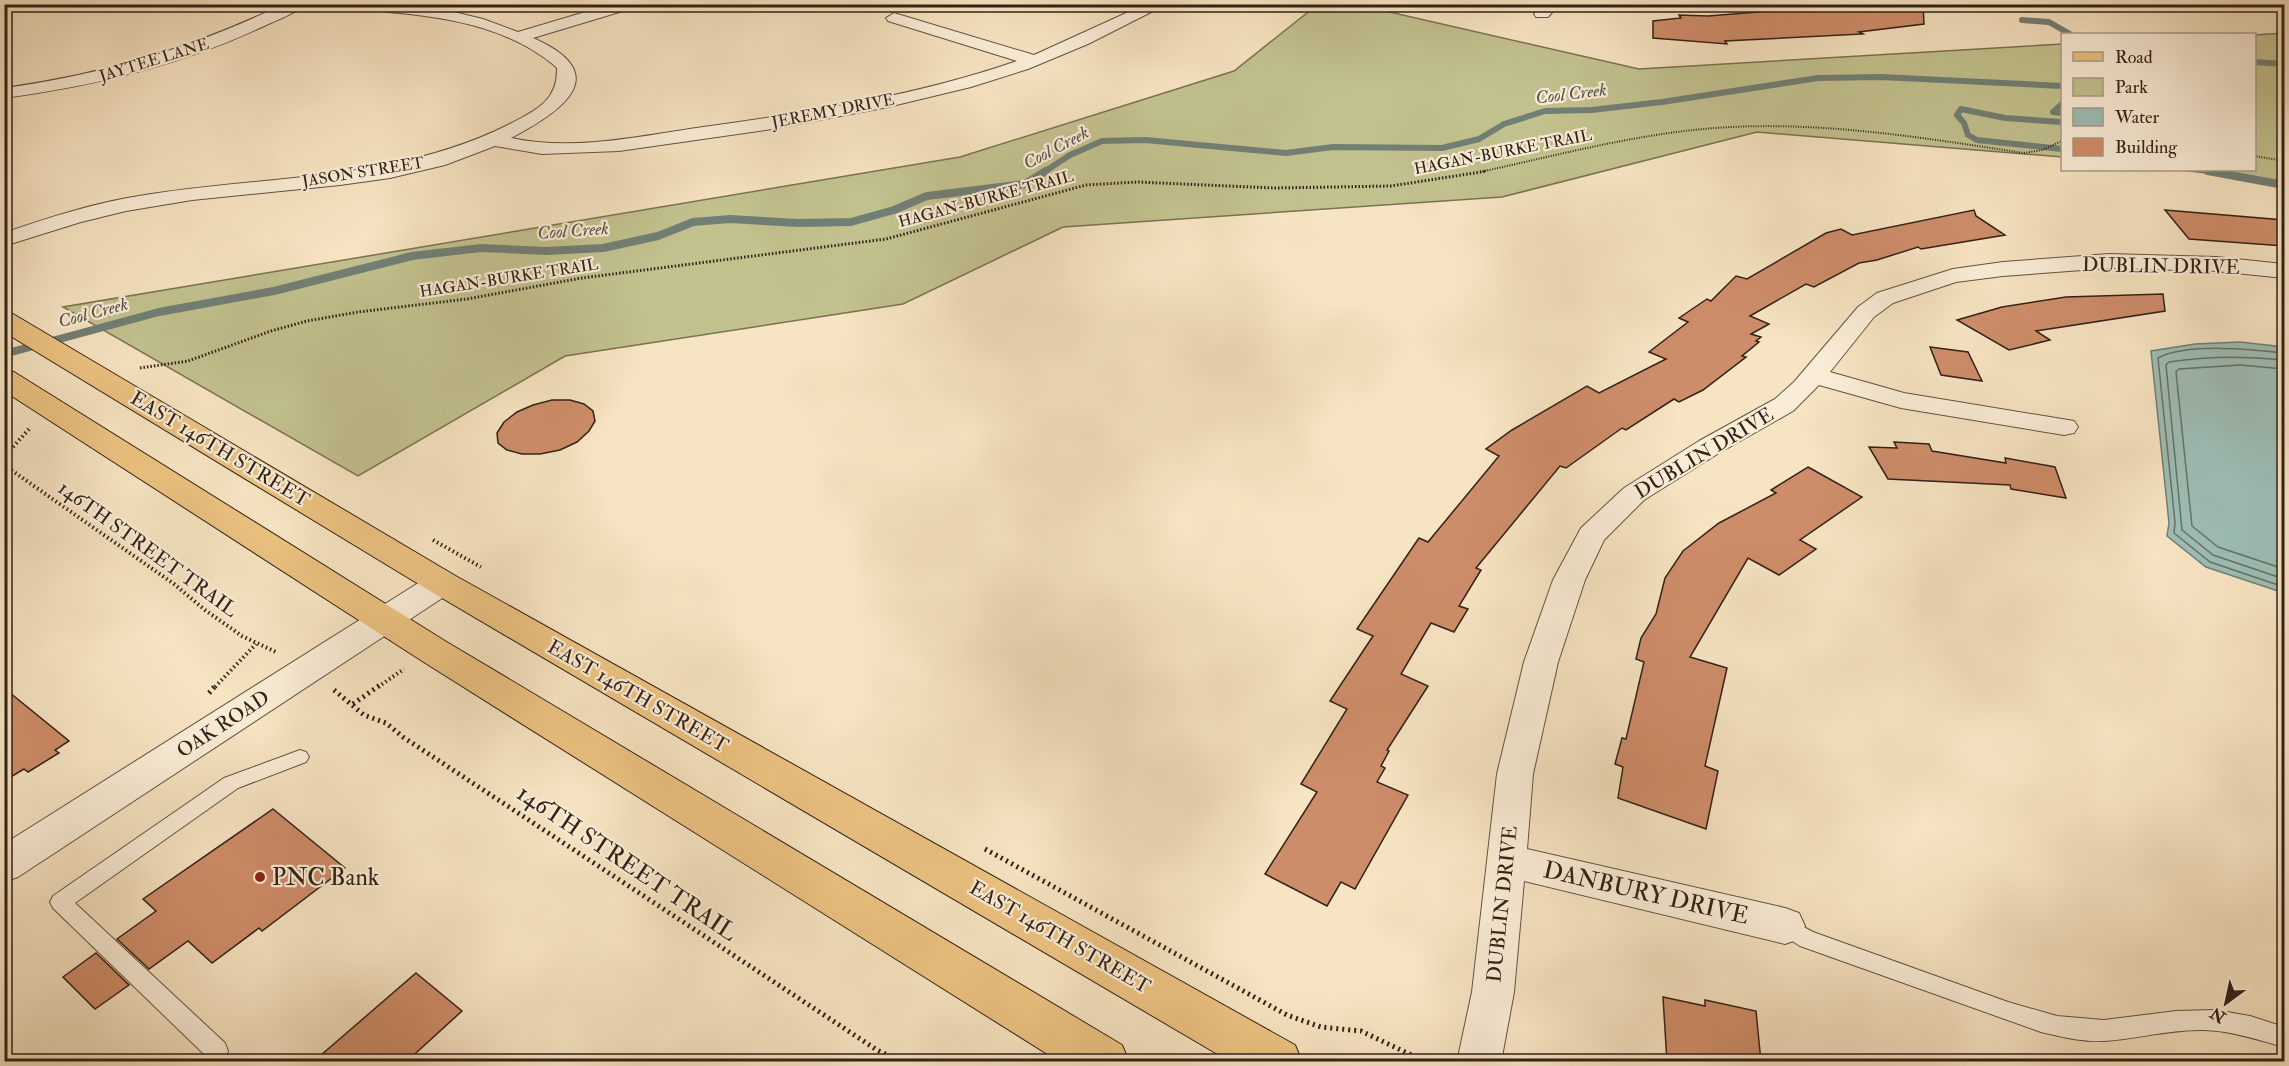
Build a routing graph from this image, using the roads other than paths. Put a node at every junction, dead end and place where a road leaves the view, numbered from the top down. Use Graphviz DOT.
graph roads {
  1 [pos="297,4"];
  2 [pos="351,4"];
  3 [pos="631,4"];
  4 [pos="1160,4"];
  5 [pos="894,18"];
  6 [pos="517,37"];
  7 [pos="1034,60"];
  8 [pos="4,93"];
  9 [pos="492,140"];
  10 [pos="4,240"];
  11 [pos="2284,271"];
  12 [pos="11,324"];
  13 [pos="1814,375"];
  14 [pos="19,397"];
  15 [pos="2064,427"];
  16 [pos="442,583"];
  17 [pos="386,619"];
  18 [pos="300,757"];
  19 [pos="1506,860"];
  20 [pos="4,865"];
  21 [pos="1785,926"];
  22 [pos="2284,1037"];
  23 [pos="216,1051"];
  24 [pos="1104,1062"];
  25 [pos="1278,1062"];
  26 [pos="1479,1062"];
  1 -- 8 [label="street, JAYTEE LANE"];
  2 -- 6 [label="street, JASON STREET"];
  3 -- 6 [label="street"];
  4 -- 7 [label="street, JEREMY DRIVE"];
  5 -- 7 [label="street"];
  6 -- 9 [label="street, JASON STREET"];
  7 -- 9 [label="street, JEREMY DRIVE"];
  9 -- 10 [label="street, JASON STREET"];
  11 -- 13 [label="street, DUBLIN DRIVE"];
  12 -- 16 [label="main road, EAST 146TH STREET"];
  13 -- 15 [label="street"];
  13 -- 19 [label="street, DUBLIN DRIVE"];
  14 -- 17 [label="main road"];
  16 -- 17 [label="street, OAK ROAD"];
  16 -- 25 [label="main road, EAST 146TH STREET"];
  17 -- 20 [label="street, OAK ROAD"];
  17 -- 24 [label="main road"];
  18 -- 23 [label="lane"];
  19 -- 21 [label="street, DANBURY DRIVE"];
  19 -- 26 [label="street, DUBLIN DRIVE"];
  21 -- 22 [label="lane"];
}
